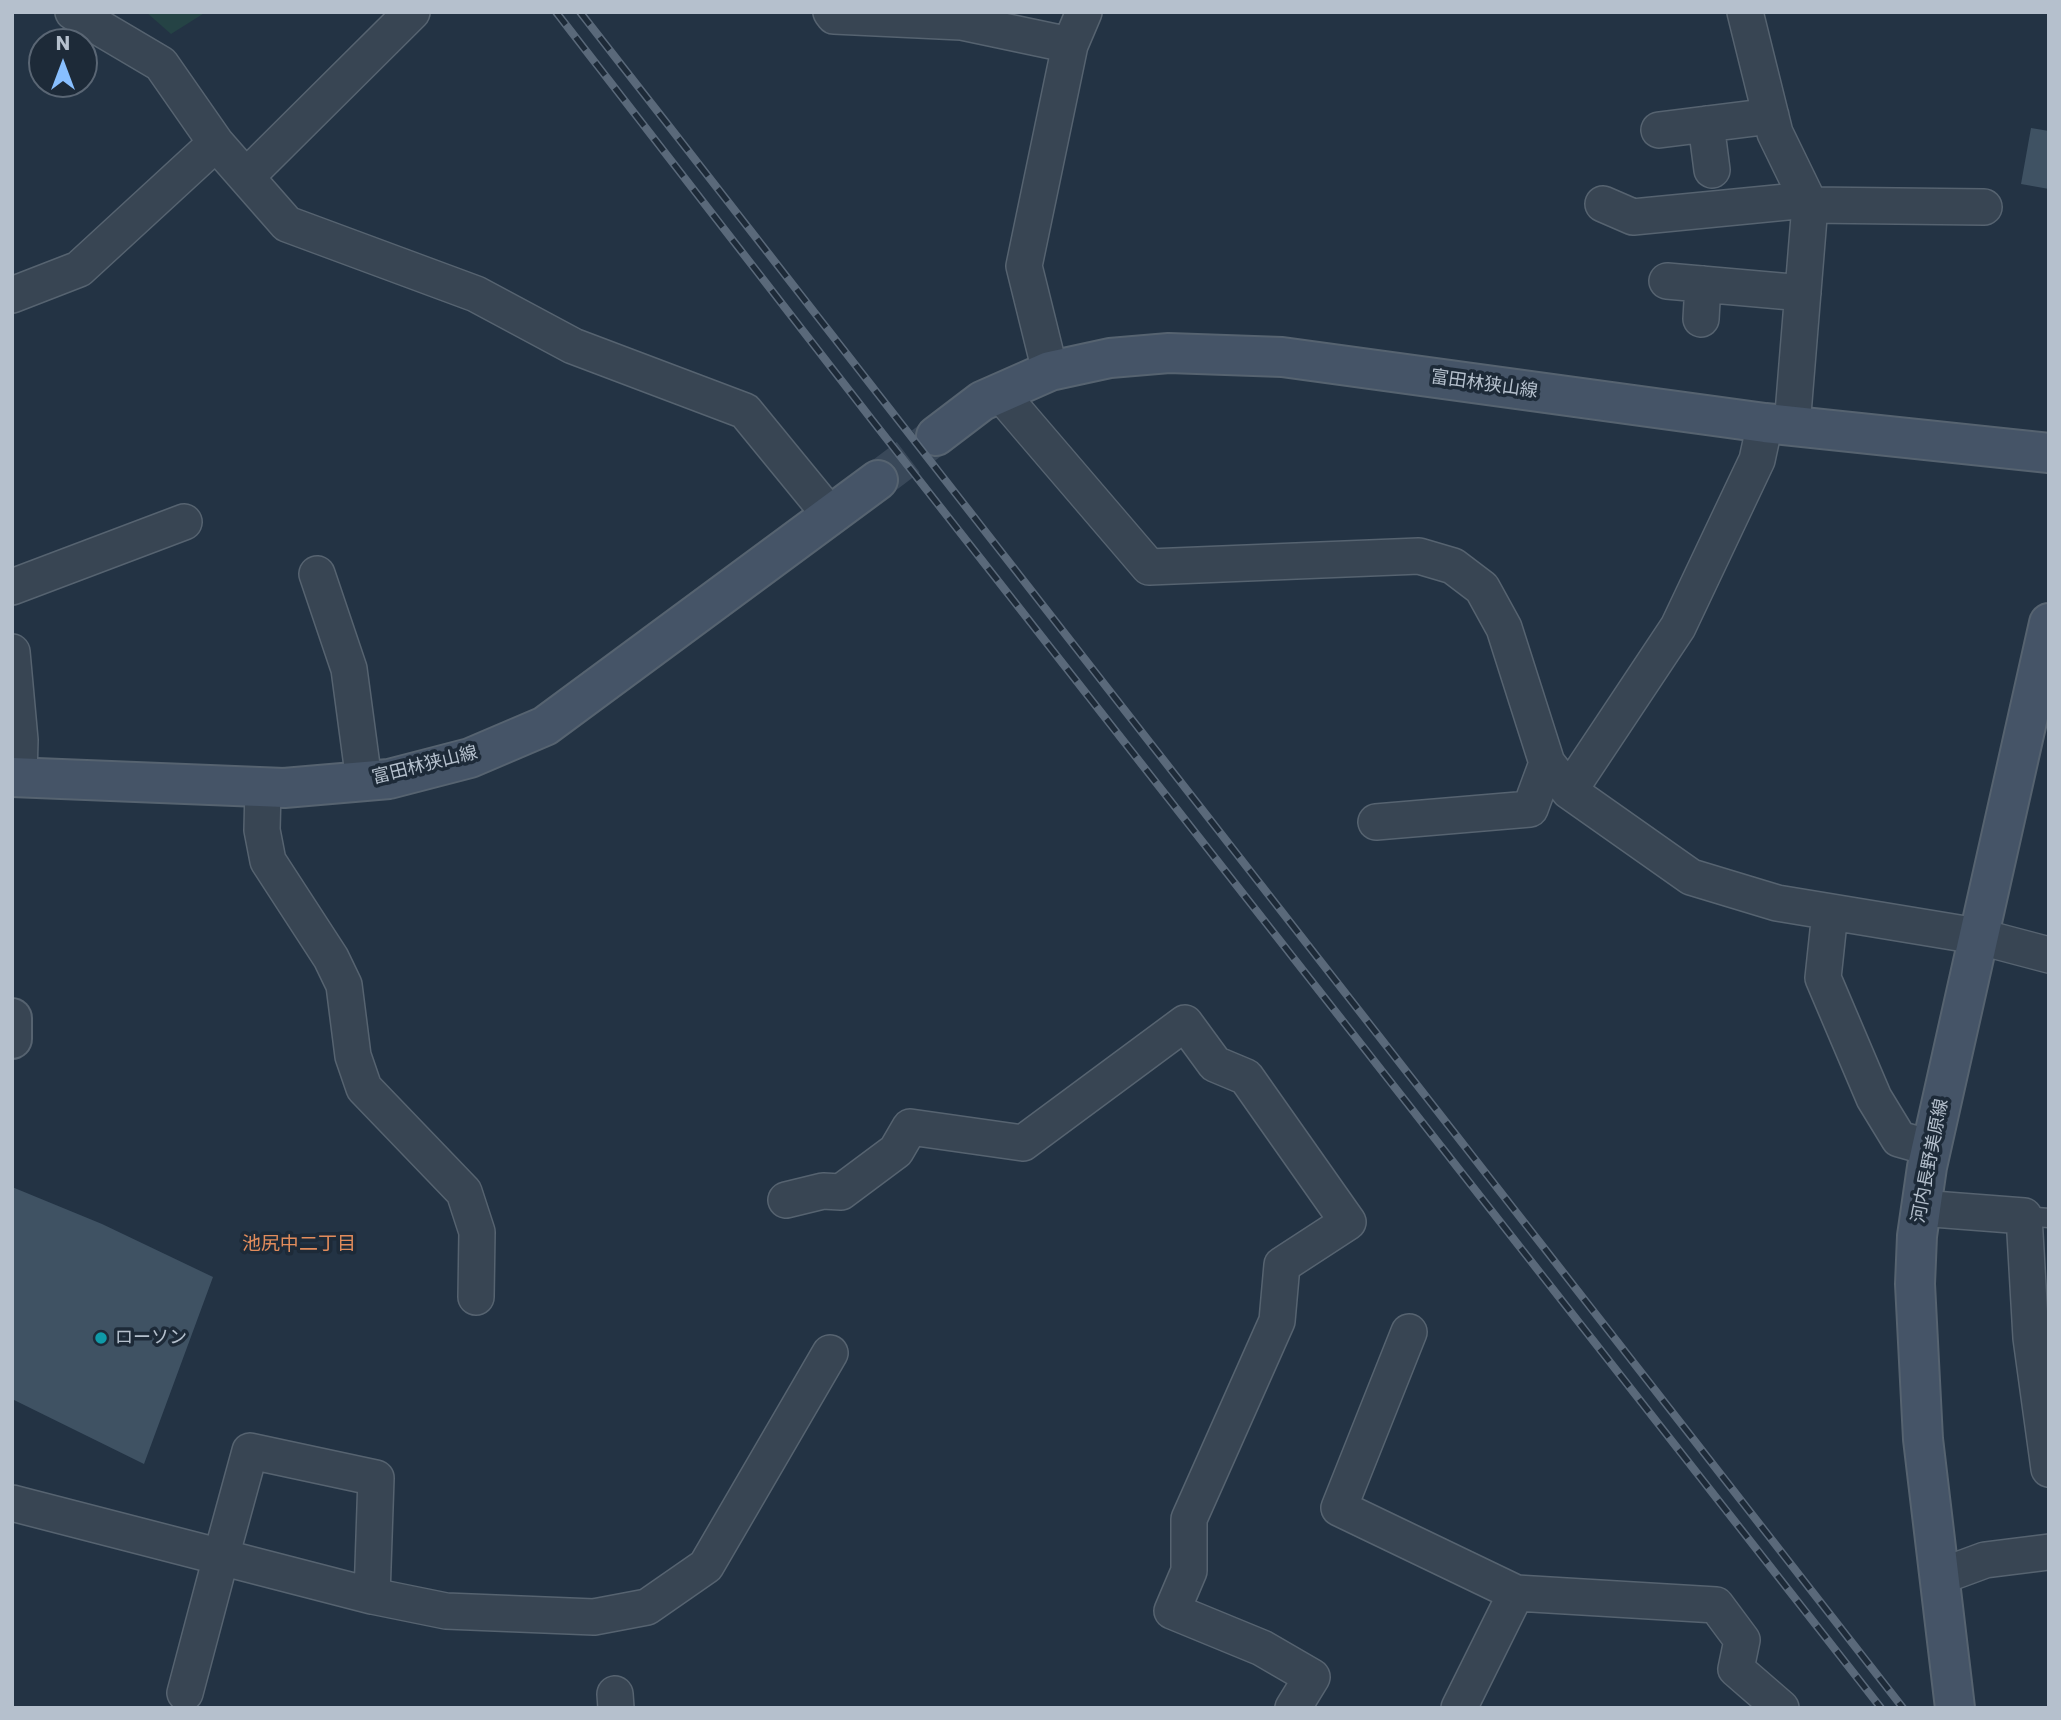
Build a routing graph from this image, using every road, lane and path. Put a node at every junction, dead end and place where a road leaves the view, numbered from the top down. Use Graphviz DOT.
graph roads {
  1 [pos="72,12"];
  2 [pos="412,12"];
  3 [pos="831,12"];
  4 [pos="1084,12"];
  5 [pos="1745,12"];
  6 [pos="1070,44"];
  7 [pos="1771,116"];
  8 [pos="1706,124"];
  9 [pos="1658,130"];
  10 [pos="216,143"];
  11 [pos="1712,170"];
  12 [pos="246,177"];
  13 [pos="1809,203"];
  14 [pos="1603,204"];
  15 [pos="1984,207"];
  16 [pos="1667,281"];
  17 [pos="1703,284"];
  18 [pos="1803,293"];
  19 [pos="12,295"];
  20 [pos="1701,319"];
  21 [pos="1050,371"];
  22 [pos="1000,393"];
  23 [pos="1778,424"];
  24 [pos="936,436"];
  25 [pos="2049,453"];
  26 [pos="878,480"];
  27 [pos="831,516"];
  28 [pos="184,522"];
  29 [pos="317,574"];
  30 [pos="12,587"];
  31 [pos="2049,623"];
  32 [pos="12,652"];
  33 [pos="1547,763"];
  34 [pos="16,777"];
  35 [pos="364,780"];
  36 [pos="263,788"];
  37 [pos="1569,791"];
  38 [pos="1376,822"];
  39 [pos="1830,912"];
  40 [pos="1977,936"];
  41 [pos="2049,955"];
  42 [pos="12,1018"];
  43 [pos="12,1039"];
  44 [pos="1931,1148"];
  45 [pos="786,1200"];
  46 [pos="1920,1208"];
  47 [pos="2036,1217"];
  48 [pos="476,1297"];
  49 [pos="1409,1332"];
  50 [pos="830,1353"];
  51 [pos="2049,1469"];
  52 [pos="12,1503"];
  53 [pos="2049,1552"];
  54 [pos="221,1557"];
  55 [pos="1939,1577"];
  56 [pos="1516,1593"];
  57 [pos="372,1596"];
  58 [pos="185,1693"];
  59 [pos="1293,1708"];
  60 [pos="1459,1708"];
  61 [pos="1781,1708"];
  62 [pos="1955,1708"];
  1 -- 10 [label="street"];
  2 -- 12 [label="street"];
  3 -- 6 [label="street"];
  4 -- 6 [label="street"];
  5 -- 7 [label="street"];
  6 -- 21 [label="street"];
  7 -- 8 [label="street"];
  7 -- 13 [label="street"];
  8 -- 9 [label="street"];
  8 -- 11 [label="street"];
  10 -- 12 [label="street"];
  10 -- 19 [label="street"];
  12 -- 27 [label="street"];
  13 -- 14 [label="street"];
  13 -- 15 [label="street"];
  13 -- 18 [label="street"];
  16 -- 17 [label="street"];
  17 -- 18 [label="street"];
  17 -- 20 [label="street"];
  18 -- 23 [label="street"];
  21 -- 22 [label="main road, 富田林狭山線"];
  21 -- 23 [label="main road, 富田林狭山線"];
  22 -- 24 [label="main road, 富田林狭山線"];
  22 -- 33 [label="street"];
  23 -- 25 [label="main road, 富田林狭山線"];
  23 -- 37 [label="street"];
  26 -- 27 [label="main road, 富田林狭山線"];
  27 -- 35 [label="main road, 富田林狭山線"];
  28 -- 30 [label="street"];
  29 -- 35 [label="street"];
  31 -- 40 [label="main road, 河内長野美原線"];
  32 -- 34 [label="street"];
  33 -- 37 [label="street"];
  33 -- 38 [label="street"];
  34 -- 36 [label="main road, 富田林狭山線"];
  35 -- 36 [label="main road, 富田林狭山線"];
  36 -- 48 [label="street"];
  37 -- 39 [label="street"];
  39 -- 40 [label="street"];
  39 -- 44 [label="street"];
  40 -- 41 [label="street"];
  40 -- 44 [label="main road, 河内長野美原線"];
  42 -- 43 [label="street"];
  44 -- 46 [label="main road, 河内長野美原線"];
  45 -- 59 [label="street"];
  46 -- 47 [label="street"];
  46 -- 55 [label="main road, 河内長野美原線"];
  47 -- 51 [label="street"];
  49 -- 56 [label="street"];
  50 -- 57 [label="street"];
  52 -- 54 [label="street"];
  53 -- 55 [label="street"];
  54 -- 57 [label="street"];
  54 -- 57 [label="street"];
  54 -- 58 [label="street"];
  55 -- 62 [label="main road, 河内長野美原線"];
  56 -- 60 [label="street"];
  56 -- 61 [label="street"];
}
